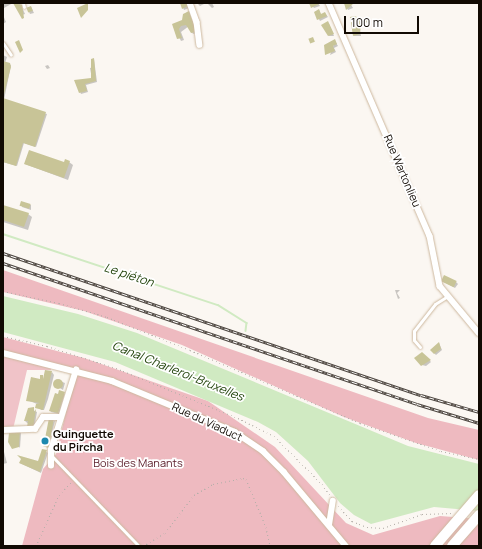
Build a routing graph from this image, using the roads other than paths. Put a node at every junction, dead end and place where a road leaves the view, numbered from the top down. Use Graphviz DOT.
graph roads {
  1 [pos="190,3"];
  2 [pos="329,3"];
  3 [pos="3,43"];
  4 [pos="200,45"];
  5 [pos="11,55"];
  6 [pos="449,295"];
  7 [pos="479,333"];
  8 [pos="420,347"];
  9 [pos="3,353"];
  10 [pos="76,370"];
  11 [pos="60,416"];
  12 [pos="3,430"];
  13 [pos="51,456"];
  14 [pos="51,466"];
  15 [pos="479,495"];
  16 [pos="334,501"];
  17 [pos="479,515"];
  18 [pos="329,525"];
  19 [pos="139,546"];
  20 [pos="346,546"];
  21 [pos="435,546"];
  22 [pos="452,546"];
  1 -- 4 [label="street"];
  2 -- 6 [label="street, Rue Wartonlieu"];
  3 -- 5 [label="lane"];
  6 -- 7 [label="street, Rue Wartonlieu"];
  6 -- 8 [label="lane"];
  9 -- 10 [label="street, Rue du Viaduct"];
  10 -- 11 [label="street"];
  10 -- 18 [label="street, Rue du Viaduct"];
  11 -- 12 [label="street"];
  11 -- 13 [label="street"];
  13 -- 14 [label="street"];
  13 -- 19 [label="lane"];
  15 -- 21 [label="highway, bridge"];
  16 -- 18 [label="street"];
  17 -- 22 [label="highway"];
  18 -- 20 [label="street, Rue du Viaduct"];
}
